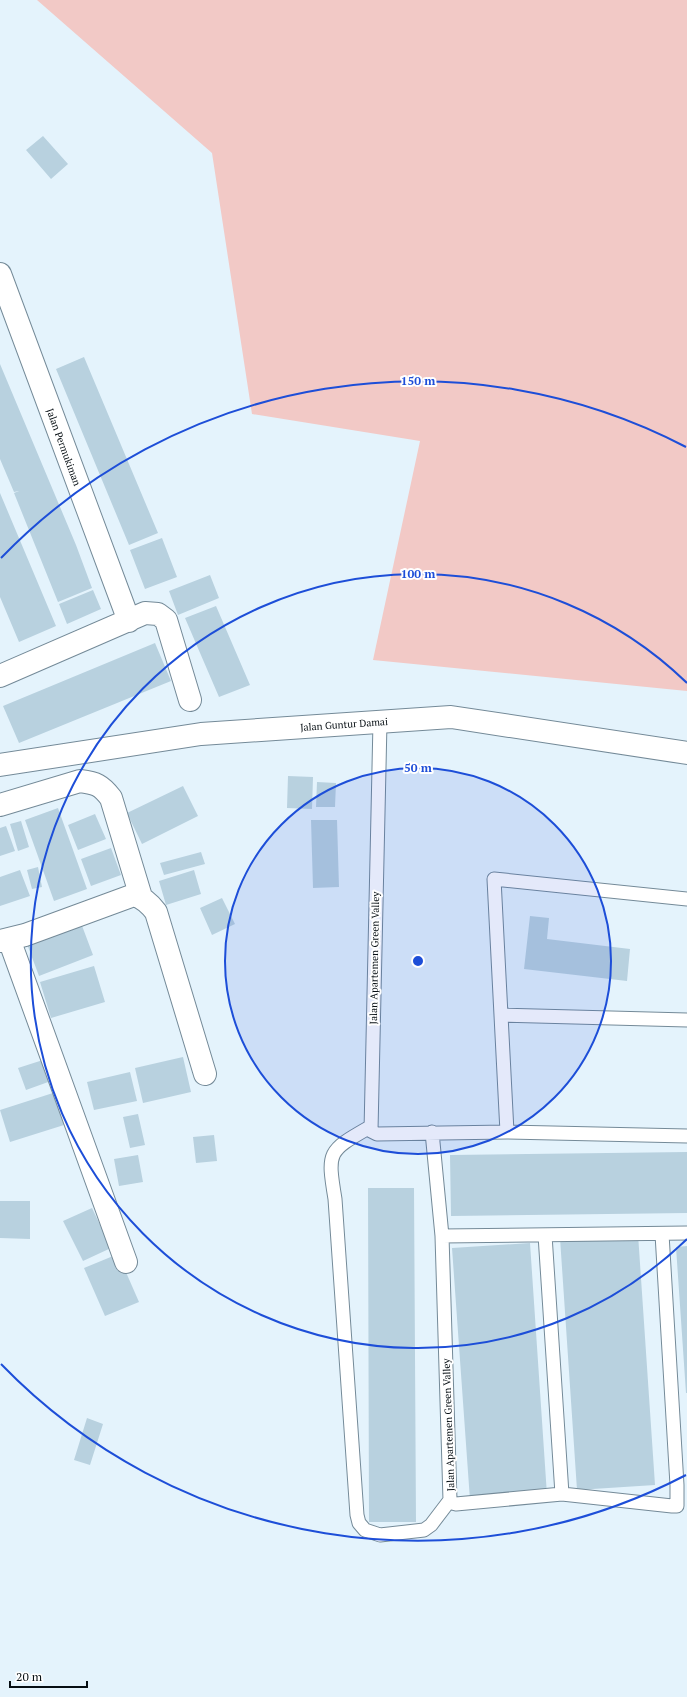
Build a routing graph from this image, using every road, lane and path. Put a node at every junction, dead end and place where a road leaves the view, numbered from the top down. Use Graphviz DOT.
graph roads {
  1 [pos="0,274"];
  2 [pos="129,621"];
  3 [pos="1,671"];
  4 [pos="190,700"];
  5 [pos="380,722"];
  6 [pos="687,753"];
  7 [pos="0,765"];
  8 [pos="0,805"];
  9 [pos="141,897"];
  10 [pos="687,899"];
  11 [pos="5,940"];
  12 [pos="501,1015"];
  13 [pos="687,1020"];
  14 [pos="205,1074"];
  15 [pos="370,1127"];
  16 [pos="432,1132"];
  17 [pos="507,1132"];
  18 [pos="687,1136"];
  19 [pos="687,1233"];
  20 [pos="662,1234"];
  21 [pos="545,1235"];
  22 [pos="442,1236"];
  23 [pos="126,1262"];
  24 [pos="562,1494"];
  25 [pos="450,1500"];
  26 [pos="682,1506"];
  1 -- 2 [label="street, Jalan Permukiman"];
  2 -- 3 [label="street"];
  2 -- 4 [label="street"];
  5 -- 6 [label="street, Jalan Guntur Damai"];
  5 -- 7 [label="street, Jalan Guntur Damai"];
  5 -- 15 [label="lane, Jalan Apartemen Green Valley"];
  8 -- 9 [label="street"];
  9 -- 11 [label="street"];
  9 -- 14 [label="street"];
  10 -- 12 [label="lane"];
  11 -- 23 [label="street"];
  12 -- 13 [label="lane"];
  12 -- 17 [label="lane"];
  15 -- 16 [label="lane"];
  15 -- 25 [label="lane"];
  16 -- 17 [label="lane"];
  16 -- 22 [label="lane, Jalan Apartemen Green Valley"];
  17 -- 18 [label="lane"];
  19 -- 20 [label="lane"];
  20 -- 21 [label="lane"];
  20 -- 26 [label="lane, Jalan Apartemen Green Valley"];
  21 -- 22 [label="lane"];
  21 -- 24 [label="lane"];
  22 -- 25 [label="lane, Jalan Apartemen Green Valley"];
  24 -- 25 [label="lane, Jalan Apartemen Green Valley"];
  24 -- 26 [label="lane, Jalan Apartemen Green Valley"];
}
